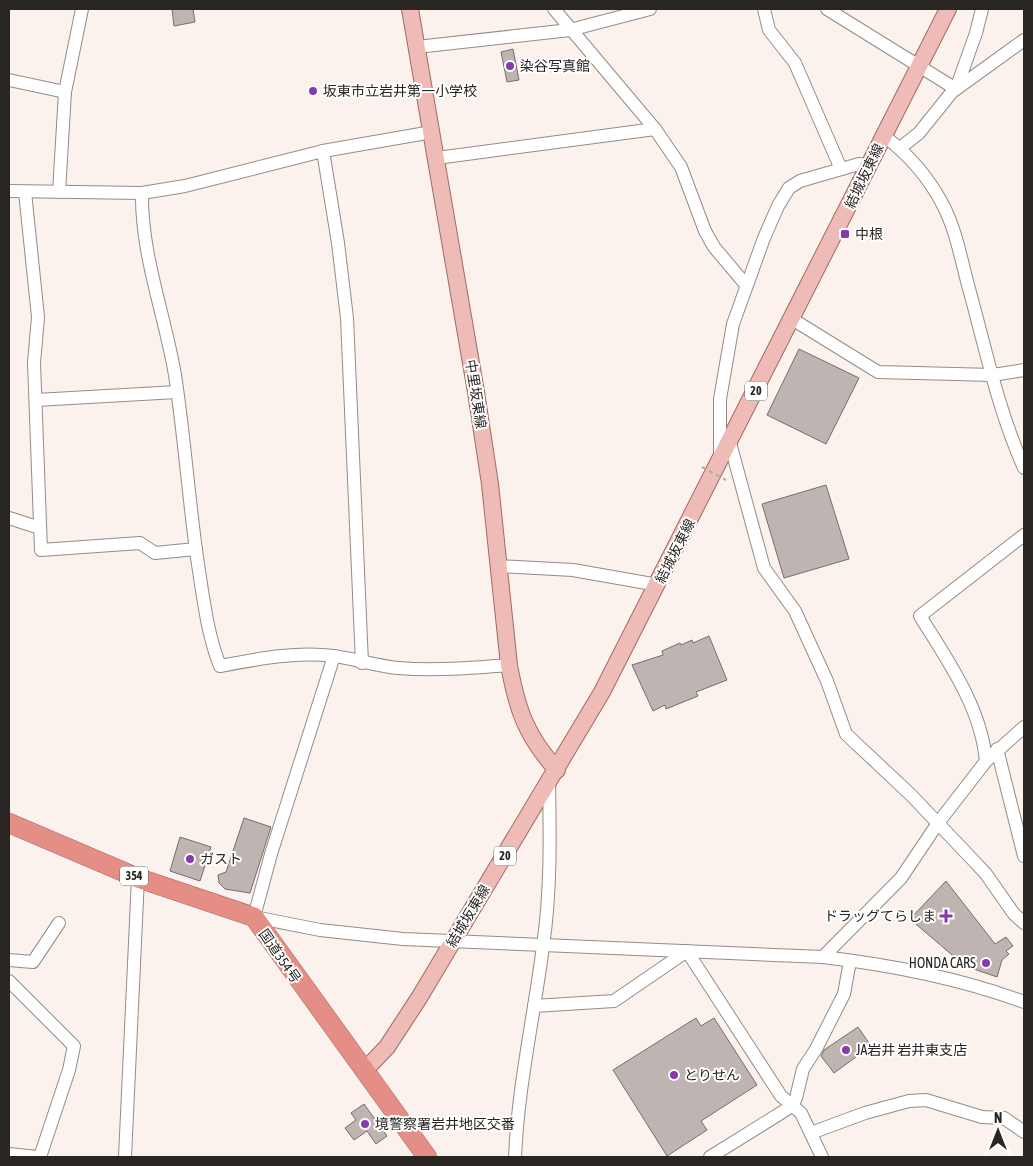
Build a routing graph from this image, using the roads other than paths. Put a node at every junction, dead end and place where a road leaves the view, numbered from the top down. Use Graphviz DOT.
graph roads {
  1 [pos="82,9"];
  2 [pos="410,9"];
  3 [pos="554,9"];
  4 [pos="650,9"];
  5 [pos="764,9"];
  6 [pos="827,9"];
  7 [pos="948,9"];
  8 [pos="982,9"];
  9 [pos="570,30"];
  10 [pos="1024,40"];
  11 [pos="417,47"];
  12 [pos="919,66"];
  13 [pos="9,80"];
  14 [pos="956,89"];
  15 [pos="65,92"];
  16 [pos="655,129"];
  17 [pos="432,132"];
  18 [pos="884,136"];
  19 [pos="900,148"];
  20 [pos="322,151"];
  21 [pos="437,158"];
  22 [pos="870,166"];
  23 [pos="841,168"];
  24 [pos="9,192"];
  25 [pos="25,192"];
  26 [pos="59,192"];
  27 [pos="142,193"];
  28 [pos="746,285"];
  29 [pos="792,319"];
  30 [pos="1024,370"];
  31 [pos="993,375"];
  32 [pos="177,392"];
  33 [pos="36,400"];
  34 [pos="730,442"];
  35 [pos="720,462"];
  36 [pos="1024,468"];
  37 [pos="9,518"];
  38 [pos="40,528"];
  39 [pos="1024,535"];
  40 [pos="196,550"];
  41 [pos="498,566"];
  42 [pos="658,585"];
  43 [pos="334,656"];
  44 [pos="362,663"];
  45 [pos="509,665"];
  46 [pos="1024,727"];
  47 [pos="998,749"];
  48 [pos="986,761"];
  49 [pos="553,776"];
  50 [pos="938,822"];
  51 [pos="9,823"];
  52 [pos="1024,856"];
  53 [pos="138,878"];
  54 [pos="254,917"];
  55 [pos="59,923"];
  56 [pos="1024,923"];
  57 [pos="452,942"];
  58 [pos="544,944"];
  59 [pos="686,951"];
  60 [pos="822,957"];
  61 [pos="9,960"];
  62 [pos="850,960"];
  63 [pos="9,981"];
  64 [pos="1024,1002"];
  65 [pos="534,1006"];
  66 [pos="364,1071"];
  67 [pos="792,1106"];
  68 [pos="1024,1132"];
  69 [pos="811,1133"];
  70 [pos="9,1154"];
  71 [pos="39,1157"];
  72 [pos="125,1157"];
  73 [pos="427,1157"];
  74 [pos="515,1157"];
  75 [pos="710,1157"];
  76 [pos="822,1157"];
  1 -- 15 [label="street"];
  2 -- 11 [label="main road, 中里坂東線"];
  3 -- 9 [label="street"];
  4 -- 9 [label="street"];
  5 -- 23 [label="street"];
  6 -- 12 [label="street"];
  7 -- 12 [label="main road, 結城坂東線 / 20"];
  8 -- 14 [label="street"];
  9 -- 11 [label="street"];
  9 -- 16 [label="street"];
  10 -- 14 [label="street"];
  11 -- 17 [label="main road, 中里坂東線"];
  12 -- 14 [label="street"];
  12 -- 18 [label="main road, 結城坂東線 / 20"];
  13 -- 15 [label="street"];
  14 -- 19 [label="street"];
  15 -- 26 [label="street"];
  16 -- 21 [label="street"];
  16 -- 28 [label="street"];
  17 -- 20 [label="street"];
  17 -- 21 [label="main road, 中里坂東線"];
  18 -- 19 [label="street"];
  18 -- 22 [label="main road, 結城坂東線 / 20"];
  19 -- 31 [label="street"];
  20 -- 27 [label="street"];
  20 -- 44 [label="street"];
  21 -- 41 [label="main road, 中里坂東線"];
  22 -- 23 [label="street"];
  22 -- 29 [label="main road, 結城坂東線 / 20"];
  23 -- 28 [label="street"];
  24 -- 25 [label="street"];
  25 -- 26 [label="street"];
  25 -- 33 [label="street"];
  26 -- 27 [label="street"];
  27 -- 32 [label="street"];
  28 -- 35 [label="street"];
  29 -- 31 [label="street"];
  29 -- 34 [label="main road, 結城坂東線 / 20"];
  30 -- 31 [label="street"];
  31 -- 36 [label="street"];
  32 -- 33 [label="street"];
  32 -- 40 [label="street"];
  33 -- 38 [label="street"];
  34 -- 35 [label="main road, 結城坂東線 / 20"];
  34 -- 50 [label="street"];
  35 -- 42 [label="main road, 結城坂東線 / 20"];
  37 -- 38 [label="street"];
  38 -- 40 [label="street"];
  39 -- 48 [label="street"];
  40 -- 43 [label="street"];
  41 -- 42 [label="street"];
  41 -- 45 [label="main road, 中里坂東線"];
  42 -- 49 [label="main road, 結城坂東線 / 20"];
  43 -- 44 [label="street"];
  43 -- 54 [label="street"];
  44 -- 45 [label="street"];
  45 -- 49 [label="main road, 中里坂東線"];
  46 -- 47 [label="street"];
  47 -- 48 [label="street"];
  47 -- 52 [label="street"];
  48 -- 50 [label="street"];
  49 -- 57 [label="main road, 結城坂東線 / 20"];
  49 -- 58 [label="street"];
  50 -- 56 [label="street"];
  50 -- 60 [label="street"];
  51 -- 53 [label="highway, 国道354号 / 354"];
  53 -- 54 [label="highway, 国道354号 / 354"];
  53 -- 72 [label="street"];
  54 -- 57 [label="street"];
  54 -- 66 [label="highway, 国道354号"];
  55 -- 61 [label="street"];
  57 -- 58 [label="street"];
  57 -- 66 [label="main road, 結城坂東線 / 20"];
  58 -- 59 [label="street"];
  58 -- 65 [label="street"];
  59 -- 60 [label="street"];
  59 -- 65 [label="street"];
  59 -- 67 [label="street"];
  60 -- 62 [label="street"];
  62 -- 64 [label="street"];
  62 -- 67 [label="street"];
  63 -- 71 [label="street"];
  65 -- 74 [label="street"];
  66 -- 73 [label="highway, 国道354号"];
  67 -- 69 [label="street"];
  67 -- 75 [label="street"];
  68 -- 69 [label="street"];
  69 -- 76 [label="street"];
  70 -- 71 [label="street"];
}
